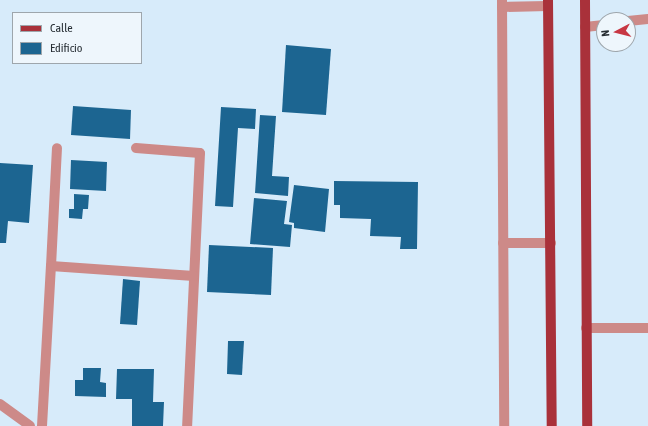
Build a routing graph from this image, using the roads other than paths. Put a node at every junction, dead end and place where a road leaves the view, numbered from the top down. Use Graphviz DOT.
graph roads {
  1 [pos="585,0"];
  2 [pos="502,3"];
  3 [pos="548,3"];
  4 [pos="648,19"];
  5 [pos="636,20"];
  6 [pos="596,26"];
  7 [pos="585,27"];
  8 [pos="57,148"];
  9 [pos="136,148"];
  10 [pos="503,243"];
  11 [pos="551,243"];
  12 [pos="50,266"];
  13 [pos="194,276"];
  14 [pos="586,328"];
  15 [pos="648,328"];
  16 [pos="0,404"];
  17 [pos="30,426"];
  18 [pos="42,426"];
  19 [pos="187,426"];
  20 [pos="504,426"];
  21 [pos="552,426"];
  22 [pos="587,426"];
  1 -- 7 [label="main road"];
  2 -- 3 [label="street"];
  2 -- 10 [label="street"];
  3 -- 11 [label="main road"];
  4 -- 5 [label="street"];
  6 -- 7 [label="street"];
  7 -- 14 [label="main road"];
  8 -- 12 [label="street"];
  9 -- 13 [label="street"];
  10 -- 11 [label="street"];
  10 -- 20 [label="street"];
  11 -- 21 [label="main road"];
  12 -- 13 [label="street"];
  12 -- 18 [label="street"];
  13 -- 19 [label="street"];
  14 -- 15 [label="street"];
  14 -- 22 [label="main road"];
  16 -- 17 [label="street"];
}
